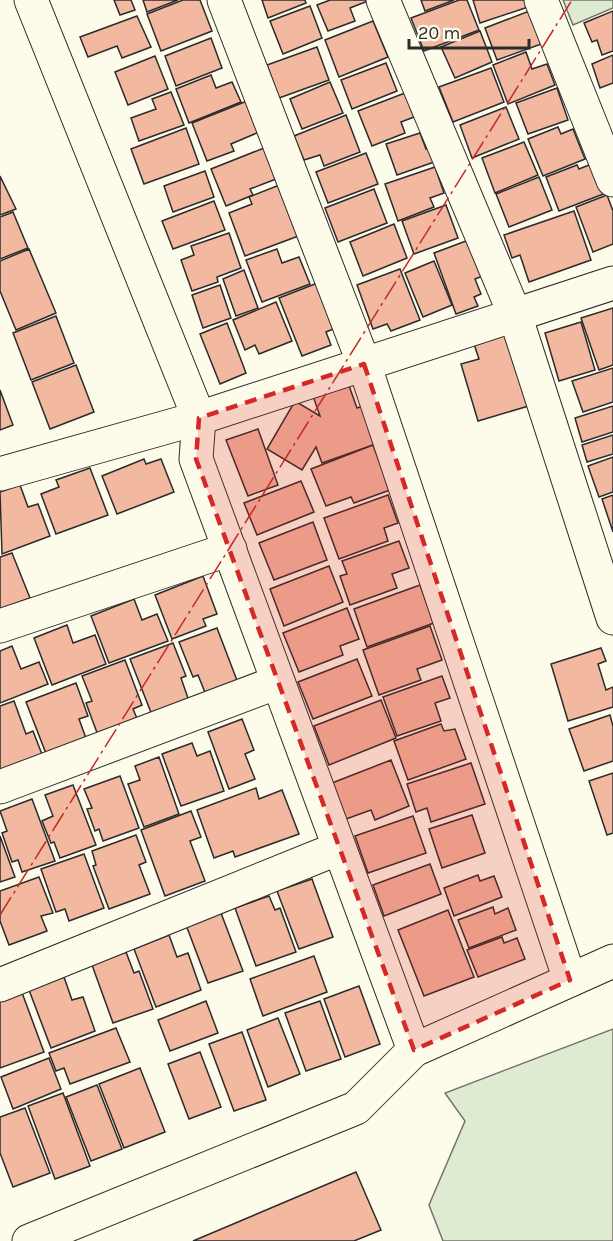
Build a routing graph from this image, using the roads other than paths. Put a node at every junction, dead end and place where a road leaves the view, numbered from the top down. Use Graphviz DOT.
graph roads {
  1 [pos="31,0"];
  2 [pos="224,0"];
  3 [pos="383,0"];
  4 [pos="541,0"];
  5 [pos="613,180"];
  6 [pos="613,283"];
  7 [pos="515,315"];
  8 [pos="364,364"];
  9 [pos="199,418"];
  10 [pos="0,474"];
  11 [pos="230,549"];
  12 [pos="613,618"];
  13 [pos="0,626"];
  14 [pos="278,682"];
  15 [pos="0,787"];
  16 [pos="339,848"];
  17 [pos="613,961"];
  18 [pos="570,980"];
  19 [pos="0,985"];
  20 [pos="414,1050"];
  21 [pos="29,1241"];
  1 -- 9 [label="street"];
  2 -- 8 [label="street"];
  3 -- 7 [label="street"];
  4 -- 5 [label="street"];
  6 -- 7 [label="street"];
  7 -- 8 [label="street"];
  7 -- 12 [label="street"];
  8 -- 9 [label="street"];
  8 -- 18 [label="street"];
  9 -- 10 [label="street"];
  9 -- 11 [label="street"];
  11 -- 13 [label="street"];
  11 -- 14 [label="street"];
  14 -- 15 [label="street"];
  14 -- 16 [label="street"];
  16 -- 19 [label="street"];
  16 -- 20 [label="street"];
  17 -- 18 [label="street"];
  18 -- 20 [label="street"];
  20 -- 21 [label="street"];
}
